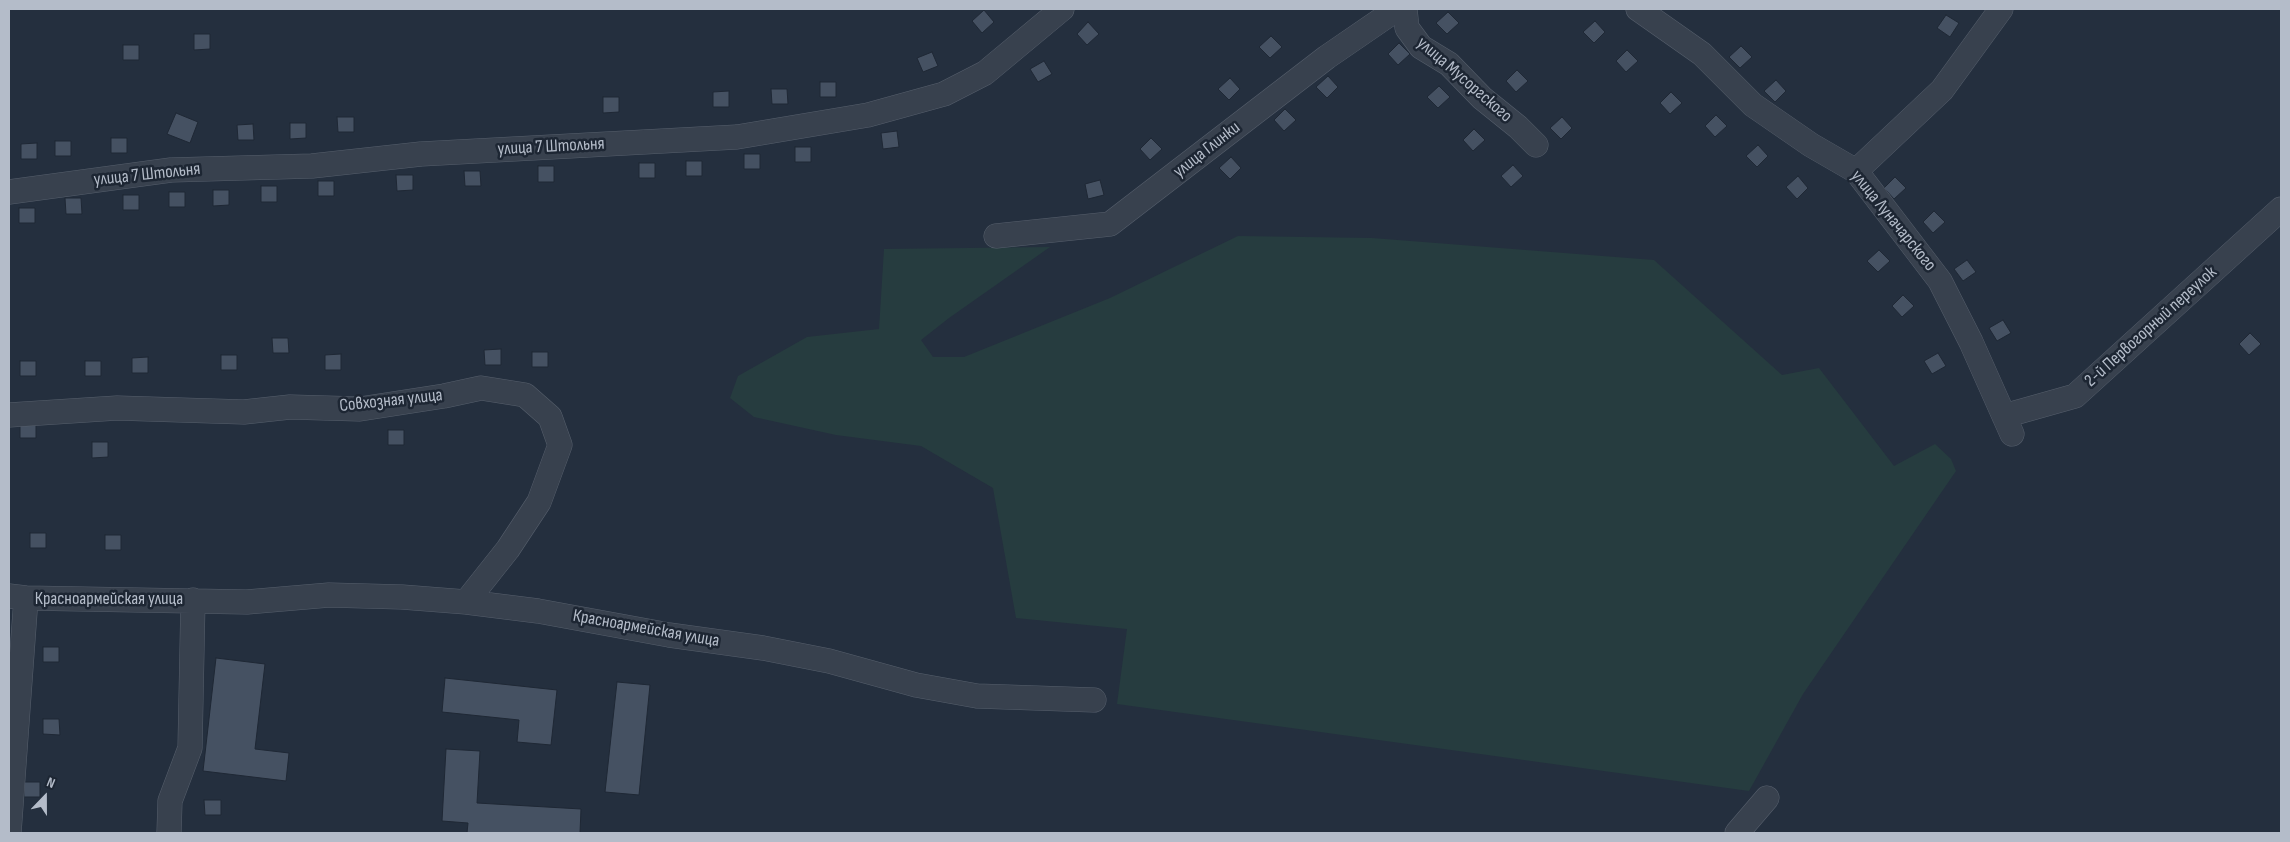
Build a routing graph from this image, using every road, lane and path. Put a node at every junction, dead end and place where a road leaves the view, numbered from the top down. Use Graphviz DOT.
graph roads {
  1 [pos="1062,9"];
  2 [pos="1397,9"];
  3 [pos="1406,9"];
  4 [pos="1638,9"];
  5 [pos="2001,9"];
  6 [pos="1536,145"];
  7 [pos="1856,171"];
  8 [pos="9,192"];
  9 [pos="2281,209"];
  10 [pos="996,236"];
  11 [pos="9,415"];
  12 [pos="2008,425"];
  13 [pos="17,597"];
  14 [pos="193,600"];
  15 [pos="466,602"];
  16 [pos="1094,700"];
  17 [pos="1767,798"];
  18 [pos="9,833"];
  19 [pos="169,833"];
  20 [pos="1737,833"];
  1 -- 8 [label="street, улица 7 Штольня"];
  2 -- 10 [label="street, улица Глинки"];
  3 -- 6 [label="street, улица Мусоргского"];
  4 -- 7 [label="street, улица Луначарского"];
  5 -- 7 [label="street"];
  7 -- 12 [label="street, улица Луначарского"];
  9 -- 12 [label="street, 2-й Первогорный переулок"];
  11 -- 15 [label="street, Совхозная улица"];
  13 -- 14 [label="street, Красноармейская улица"];
  13 -- 18 [label="street, Красноармейская улица"];
  14 -- 15 [label="street, Красноармейская улица"];
  14 -- 19 [label="street, Красноармейская улица"];
  15 -- 16 [label="street, Красноармейская улица"];
  17 -- 20 [label="street"];
}
